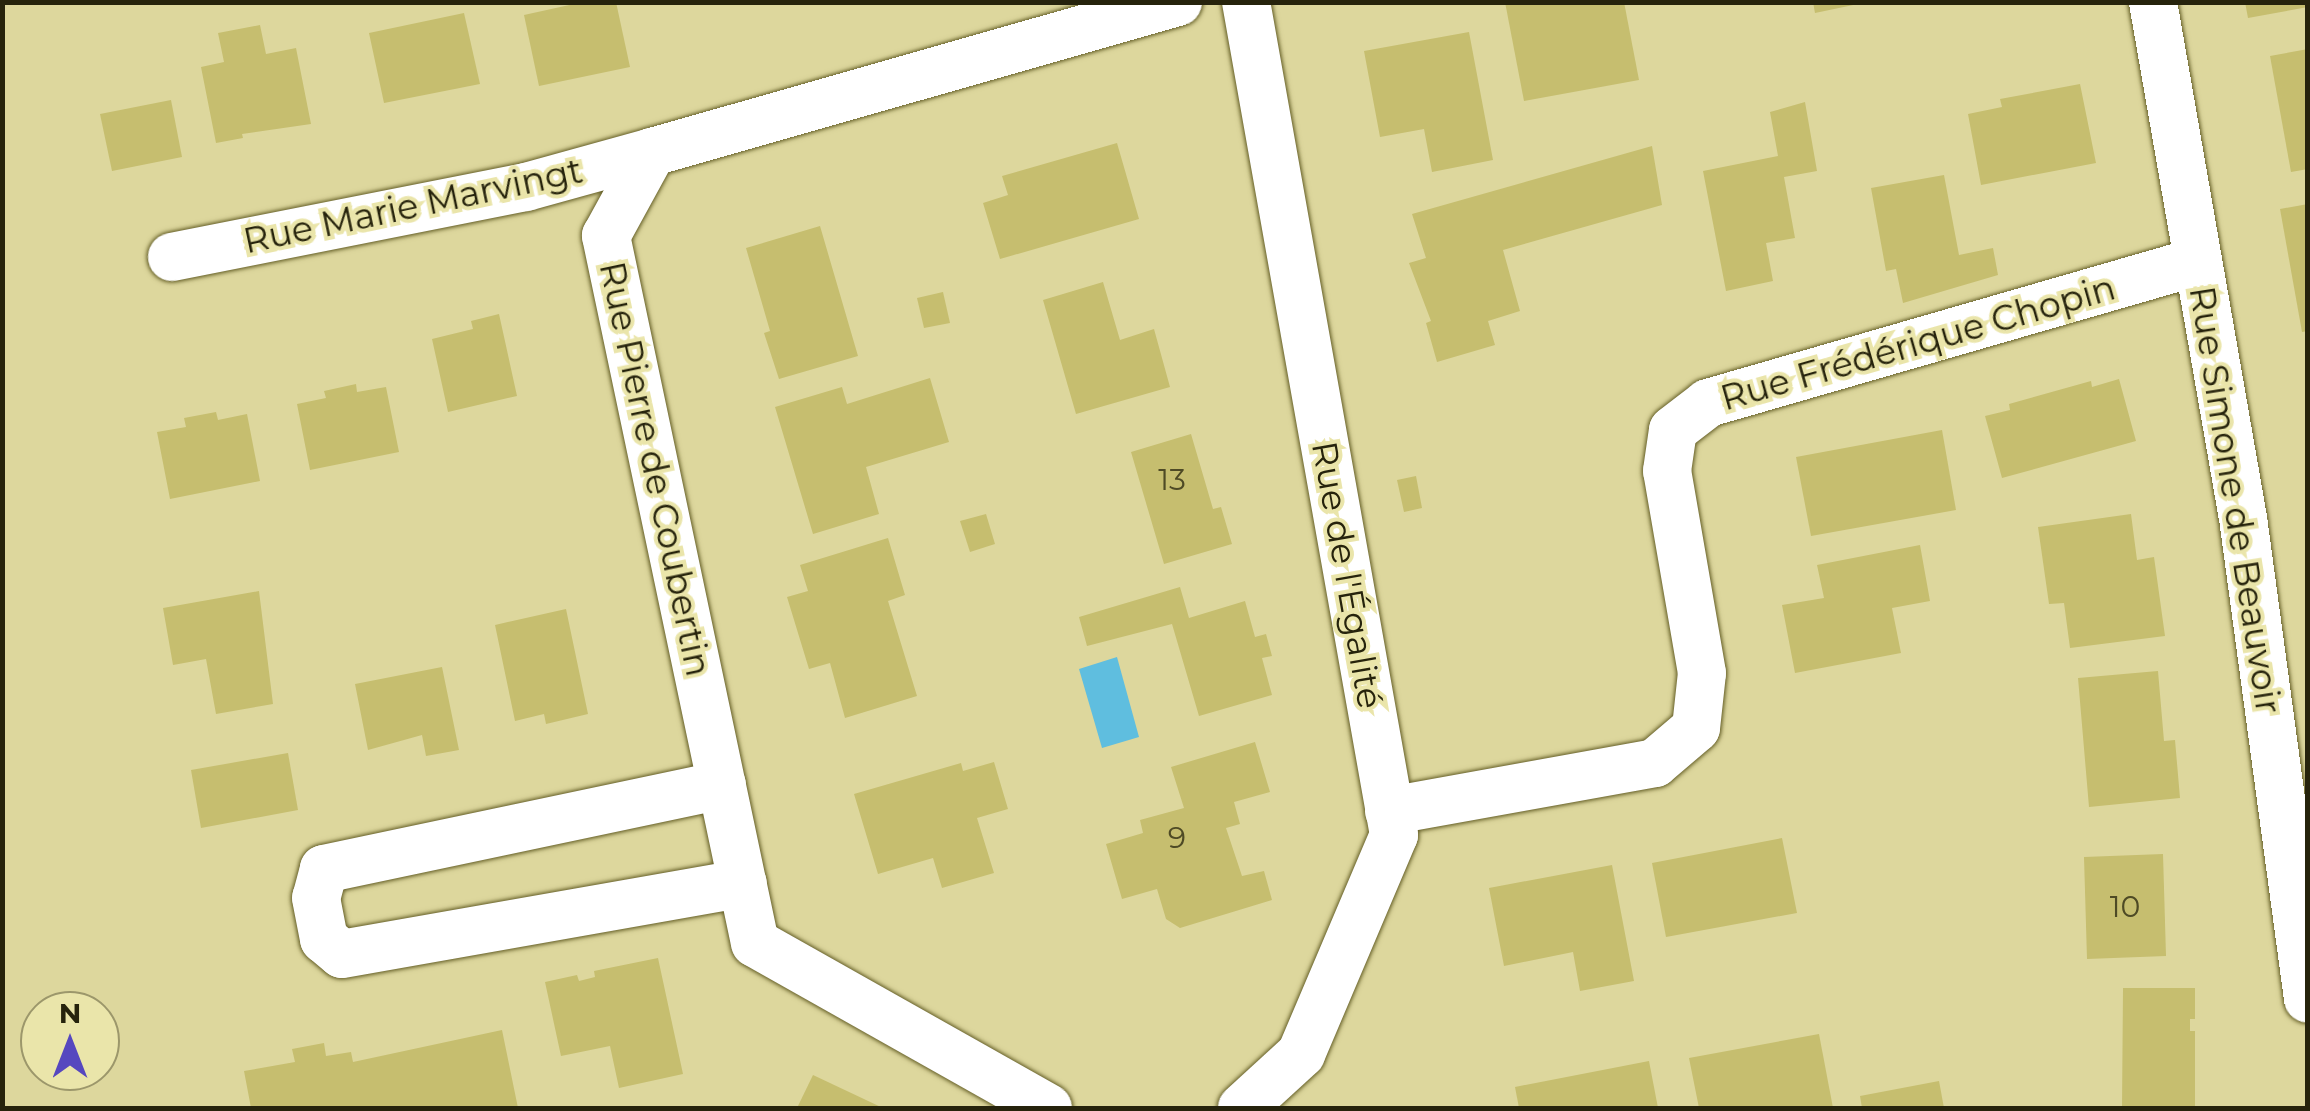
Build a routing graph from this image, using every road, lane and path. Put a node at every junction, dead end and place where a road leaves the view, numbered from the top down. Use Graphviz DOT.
graph roads {
  1 [pos="1178,2"];
  2 [pos="1246,2"];
  3 [pos="2153,2"];
  4 [pos="652,152"];
  5 [pos="172,256"];
  6 [pos="2196,262"];
  7 [pos="722,785"];
  8 [pos="1389,812"];
  9 [pos="742,883"];
  10 [pos="2308,999"];
  11 [pos="1048,1108"];
  12 [pos="1242,1108"];
  1 -- 4 [label="street"];
  2 -- 8 [label="street, Rue de l'Égalité"];
  3 -- 6 [label="street, Rue Simone de Beauvoir"];
  4 -- 5 [label="street, Rue Marie Marvingt"];
  4 -- 7 [label="street, Rue Pierre de Coubertin"];
  6 -- 8 [label="street, Rue Frédérique Chopin"];
  6 -- 10 [label="street, Rue Simone de Beauvoir"];
  7 -- 9 [label="street, Rue Pierre de Coubertin"];
  7 -- 9 [label="street"];
  8 -- 12 [label="street, Rue de l'Égalité"];
  9 -- 11 [label="street, Rue Pierre de Coubertin"];
}
